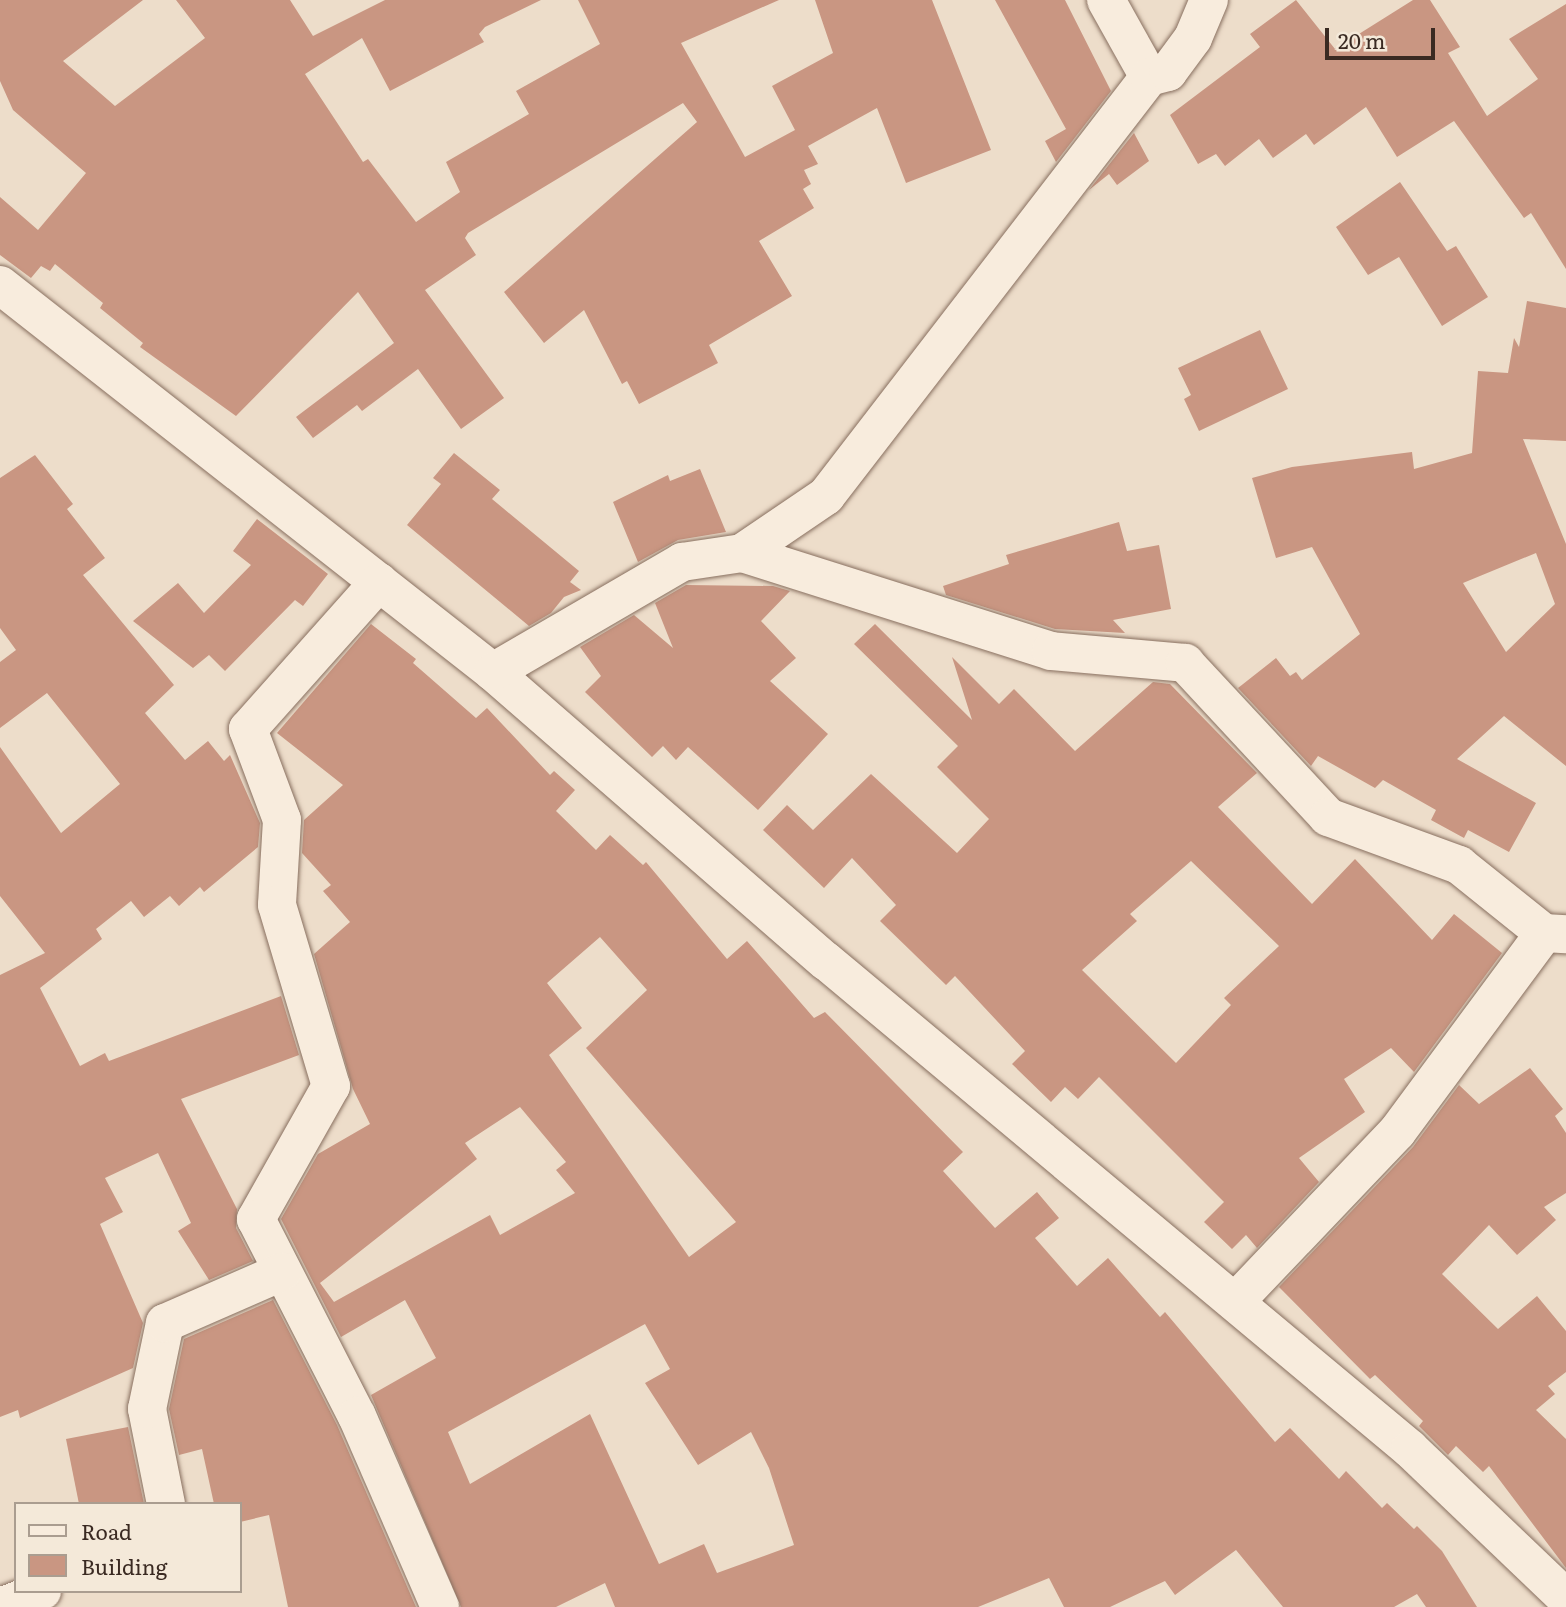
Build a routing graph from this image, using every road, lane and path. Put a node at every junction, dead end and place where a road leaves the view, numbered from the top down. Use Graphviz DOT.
graph roads {
  1 [pos="1106,0"];
  2 [pos="1209,0"];
  3 [pos="1149,77"];
  4 [pos="0,285"];
  5 [pos="741,553"];
  6 [pos="379,582"];
  7 [pos="493,672"];
  8 [pos="1555,933"];
  9 [pos="282,1272"];
  10 [pos="1235,1302"];
  11 [pos="166,1502"];
  12 [pos="37,1593"];
  13 [pos="1566,1598"];
  14 [pos="0,1607"];
  15 [pos="440,1607"];
  1 -- 3 [label="street"];
  2 -- 3 [label="street"];
  3 -- 5 [label="street"];
  4 -- 6 [label="street"];
  5 -- 7 [label="street"];
  5 -- 8 [label="street"];
  6 -- 7 [label="street"];
  6 -- 9 [label="street"];
  7 -- 10 [label="street"];
  8 -- 10 [label="street"];
  9 -- 11 [label="street"];
  9 -- 15 [label="street"];
  10 -- 13 [label="street"];
  12 -- 14 [label="street"];
}
